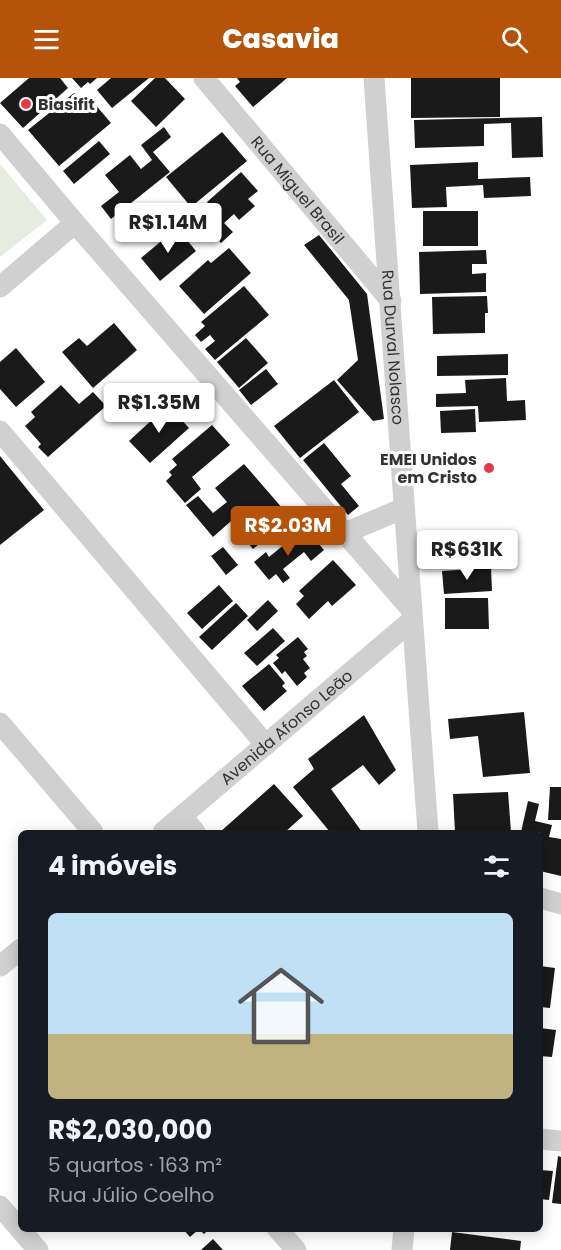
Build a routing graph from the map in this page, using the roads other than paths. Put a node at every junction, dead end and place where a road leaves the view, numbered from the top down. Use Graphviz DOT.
graph roads {
  1 [pos="204,78"];
  2 [pos="374,78"];
  3 [pos="0,134"];
  4 [pos="75,223"];
  5 [pos="0,287"];
  6 [pos="391,301"];
  7 [pos="0,431"];
  8 [pos="404,508"];
  9 [pos="345,533"];
  10 [pos="411,615"];
  11 [pos="0,723"];
  12 [pos="266,745"];
  13 [pos="188,825"];
  14 [pos="91,830"];
  15 [pos="170,830"];
  16 [pos="428,830"];
  17 [pos="543,899"];
  18 [pos="561,904"];
  19 [pos="561,913"];
  20 [pos="543,914"];
  21 [pos="18,951"];
  22 [pos="0,966"];
  23 [pos="543,1139"];
  24 [pos="561,1141"];
  25 [pos="0,1206"];
  26 [pos="18,1227"];
  27 [pos="22,1232"];
  28 [pos="280,1232"];
  29 [pos="404,1232"];
  30 [pos="38,1250"];
  31 [pos="296,1250"];
  32 [pos="402,1250"];
  1 -- 6 [label="street, Rua Miguel Brasil"];
  2 -- 6 [label="street, Rua Durval Nolasco"];
  3 -- 4 [label="street"];
  4 -- 5 [label="street"];
  4 -- 9 [label="street"];
  6 -- 8 [label="street, Rua Durval Nolasco"];
  7 -- 12 [label="street"];
  8 -- 9 [label="street"];
  8 -- 10 [label="street, Rua Durval Nolasco"];
  9 -- 10 [label="street"];
  10 -- 12 [label="street, Avenida Afonso Leão"];
  10 -- 16 [label="street, Rua Durval Nolasco"];
  11 -- 14 [label="street"];
  12 -- 13 [label="street, Avenida Afonso Leão"];
  13 -- 15 [label="street, Avenida Afonso Leão"];
  17 -- 18 [label="street"];
  19 -- 20 [label="street"];
  21 -- 22 [label="street"];
  23 -- 24 [label="street"];
  25 -- 26 [label="street"];
  27 -- 30 [label="street"];
  28 -- 31 [label="street"];
  29 -- 32 [label="street"];
}
